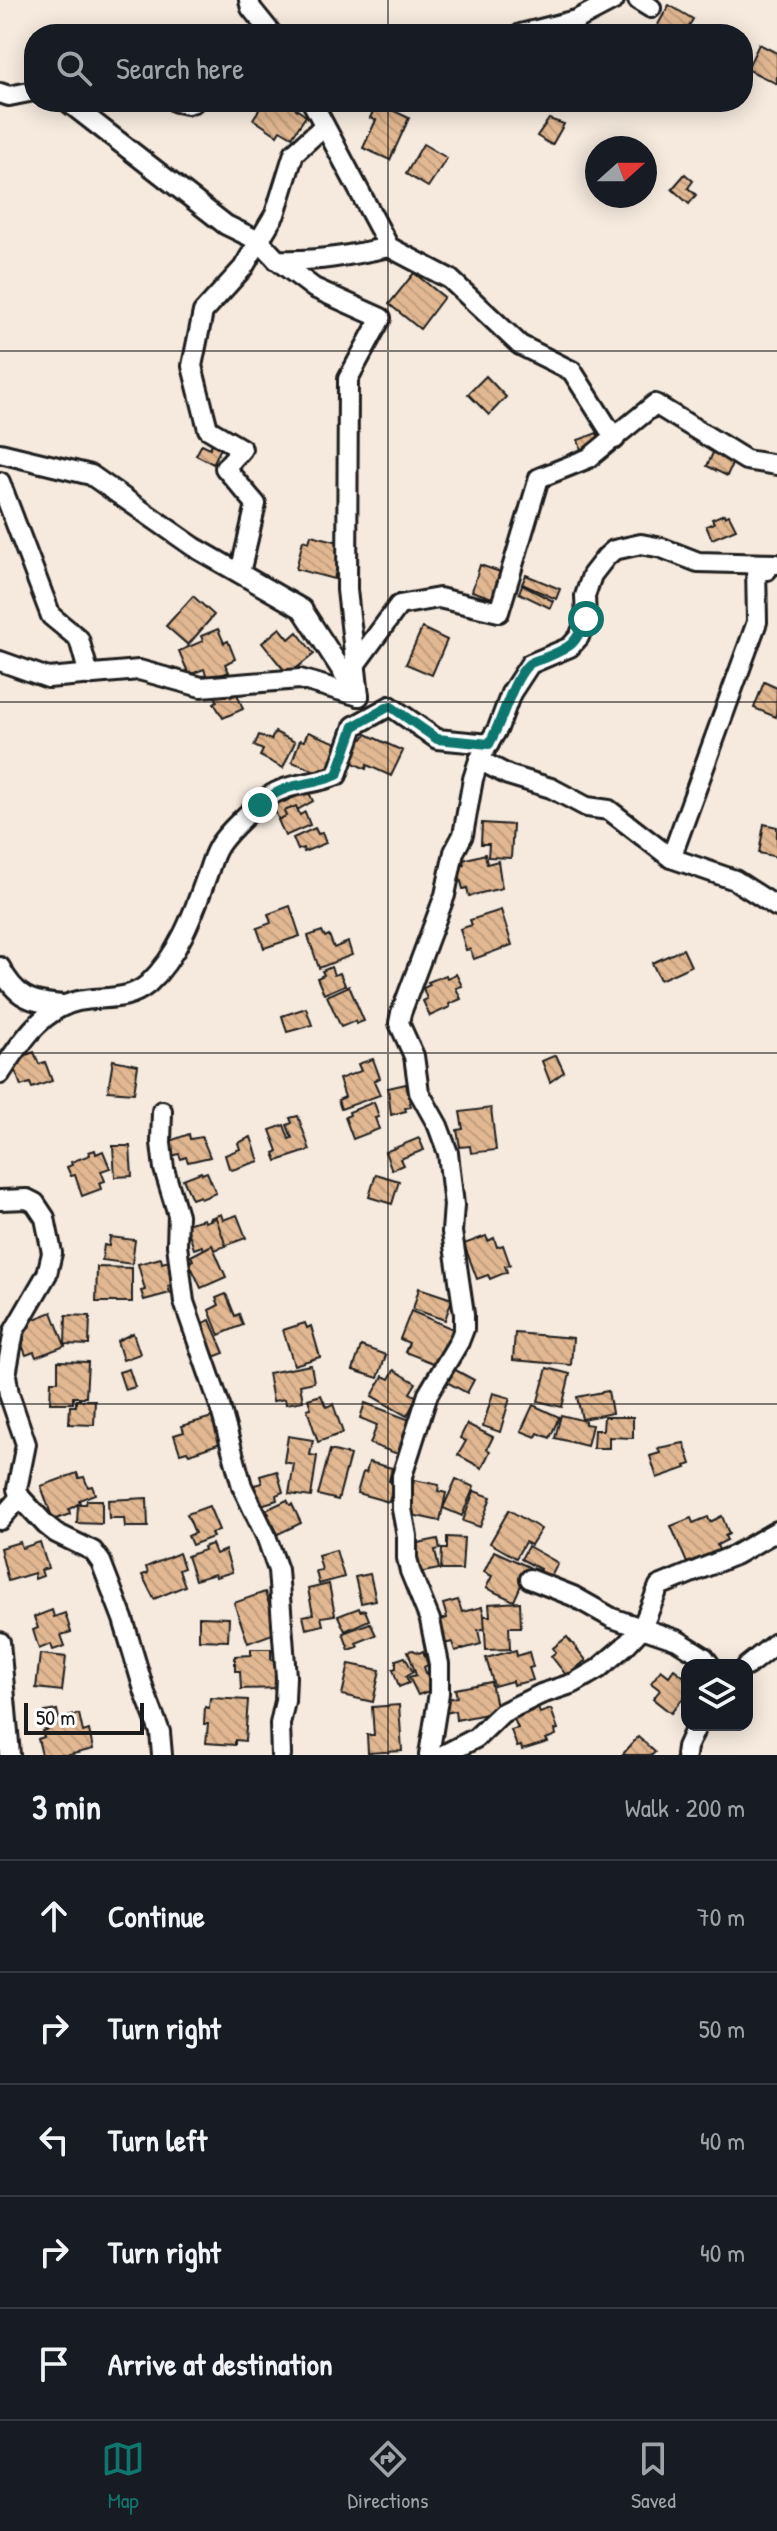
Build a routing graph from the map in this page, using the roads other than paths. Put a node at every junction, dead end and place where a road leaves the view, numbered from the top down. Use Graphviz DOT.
graph roads {
  1 [pos="249,0"];
  2 [pos="614,0"];
  3 [pos="264,24"];
  4 [pos="560,24"];
  5 [pos="0,93"];
  6 [pos="24,93"];
  7 [pos="81,112"];
  8 [pos="317,112"];
  9 [pos="324,126"];
  10 [pos="259,241"];
  11 [pos="389,247"];
  12 [pos="277,260"];
  13 [pos="615,439"];
  14 [pos="0,453"];
  15 [pos="777,465"];
  16 [pos="0,482"];
  17 [pos="756,564"];
  18 [pos="777,564"];
  19 [pos="240,573"];
  20 [pos="777,576"];
  21 [pos="0,661"];
  22 [pos="355,665"];
  23 [pos="89,675"];
  24 [pos="359,696"];
  25 [pos="484,752"];
  26 [pos="671,858"];
  27 [pos="777,907"];
  28 [pos="0,967"];
  29 [pos="67,1005"];
  30 [pos="0,1074"];
  31 [pos="162,1111"];
  32 [pos="0,1200"];
  33 [pos="12,1490"];
  34 [pos="0,1520"];
  35 [pos="777,1531"];
  36 [pos="530,1579"];
  37 [pos="642,1628"];
  38 [pos="0,1642"];
  39 [pos="777,1642"];
  40 [pos="706,1659"];
  41 [pos="753,1661"];
  42 [pos="694,1731"];
  43 [pos="10,1755"];
  44 [pos="162,1755"];
  45 [pos="281,1755"];
  46 [pos="429,1755"];
  47 [pos="443,1755"];
  48 [pos="686,1755"];
  1 -- 3 [label="street"];
  2 -- 4 [label="street"];
  5 -- 6 [label="street"];
  7 -- 10 [label="street"];
  8 -- 9 [label="street"];
  9 -- 10 [label="street"];
  9 -- 11 [label="street"];
  10 -- 12 [label="street"];
  10 -- 19 [label="street"];
  11 -- 12 [label="street"];
  11 -- 13 [label="street"];
  12 -- 22 [label="street"];
  13 -- 15 [label="street"];
  13 -- 22 [label="street"];
  14 -- 19 [label="street"];
  16 -- 23 [label="street"];
  17 -- 18 [label="street"];
  17 -- 20 [label="street"];
  17 -- 25 [label="street"];
  17 -- 26 [label="street"];
  19 -- 24 [label="street"];
  21 -- 23 [label="street"];
  22 -- 24 [label="street"];
  23 -- 24 [label="street"];
  25 -- 26 [label="street"];
  25 -- 29 [label="street"];
  25 -- 46 [label="street"];
  26 -- 27 [label="street"];
  28 -- 29 [label="street"];
  29 -- 30 [label="street"];
  31 -- 45 [label="street"];
  32 -- 33 [label="street"];
  33 -- 34 [label="street"];
  33 -- 44 [label="street"];
  35 -- 37 [label="street"];
  36 -- 37 [label="street"];
  37 -- 40 [label="street"];
  37 -- 47 [label="street"];
  38 -- 43 [label="street"];
  39 -- 41 [label="street"];
  42 -- 48 [label="street"];
}
